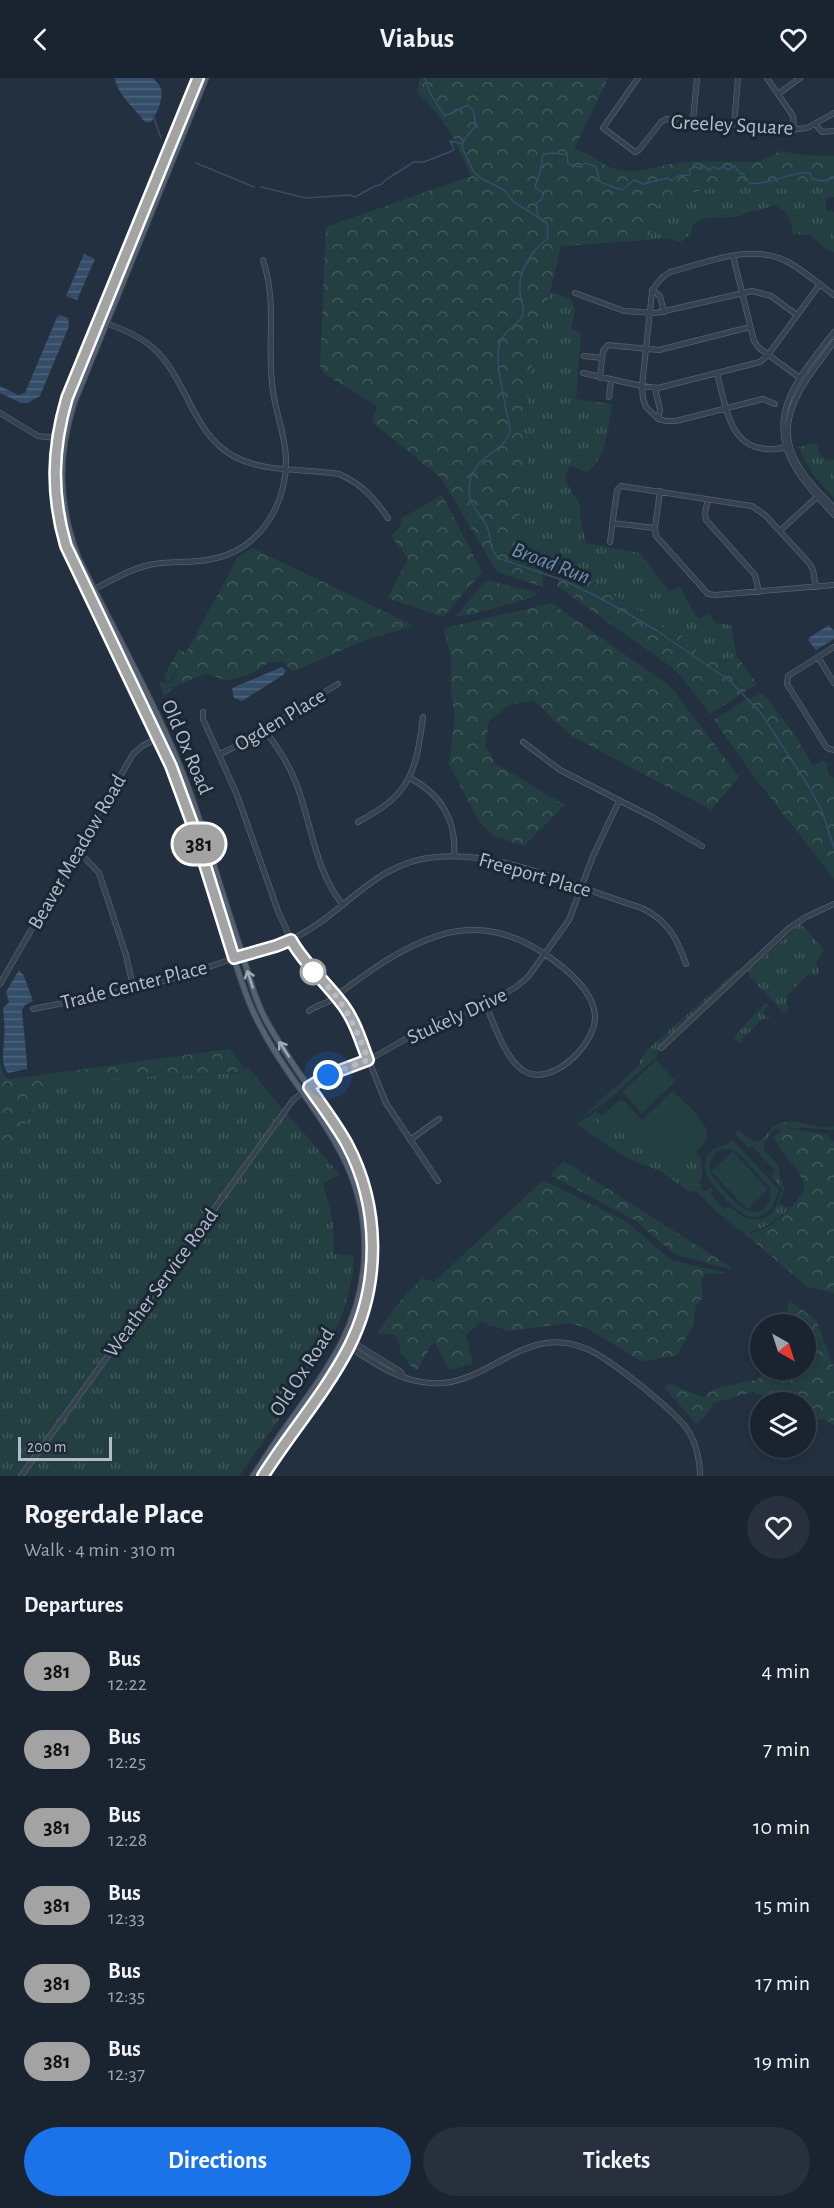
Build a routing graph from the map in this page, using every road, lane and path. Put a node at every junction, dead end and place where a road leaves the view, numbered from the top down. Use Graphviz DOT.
graph roads {
  1 [pos="198,78"];
  2 [pos="206,78"];
  3 [pos="638,78"];
  4 [pos="697,78"];
  5 [pos="738,78"];
  6 [pos="767,78"];
  7 [pos="800,78"];
  8 [pos="778,94"];
  9 [pos="834,113"];
  10 [pos="693,120"];
  11 [pos="815,124"];
  12 [pos="734,125"];
  13 [pos="794,129"];
  14 [pos="834,131"];
  15 [pos="733,256"];
  16 [pos="263,260"];
  17 [pos="820,284"];
  18 [pos="652,290"];
  19 [pos="742,292"];
  20 [pos="575,293"];
  21 [pos="834,295"];
  22 [pos="664,312"];
  23 [pos="650,313"];
  24 [pos="797,315"];
  25 [pos="99,321"];
  26 [pos="106,323"];
  27 [pos="750,327"];
  28 [pos="834,332"];
  29 [pos="834,342"];
  30 [pos="645,349"];
  31 [pos="768,355"];
  32 [pos="584,356"];
  33 [pos="602,358"];
  34 [pos="717,373"];
  35 [pos="583,374"];
  36 [pos="799,377"];
  37 [pos="600,378"];
  38 [pos="611,380"];
  39 [pos="804,382"];
  40 [pos="642,386"];
  41 [pos="655,388"];
  42 [pos="609,397"];
  43 [pos="775,404"];
  44 [pos="726,408"];
  45 [pos="0,413"];
  46 [pos="658,418"];
  47 [pos="56,438"];
  48 [pos="788,447"];
  49 [pos="285,469"];
  50 [pos="660,491"];
  51 [pos="819,494"];
  52 [pos="708,499"];
  53 [pos="834,508"];
  54 [pos="834,515"];
  55 [pos="388,518"];
  56 [pos="612,523"];
  57 [pos="655,528"];
  58 [pos="780,531"];
  59 [pos="610,542"];
  60 [pos="834,585"];
  61 [pos="816,587"];
  62 [pos="94,589"];
  63 [pos="759,592"];
  64 [pos="87,593"];
  65 [pos="834,647"];
  66 [pos="818,657"];
  67 [pos="834,683"];
  68 [pos="338,684"];
  69 [pos="202,712"];
  70 [pos="423,717"];
  71 [pos="266,730"];
  72 [pos="166,734"];
  73 [pos="159,738"];
  74 [pos="523,742"];
  75 [pos="834,750"];
  76 [pos="220,754"];
  77 [pos="410,778"];
  78 [pos="619,801"];
  79 [pos="358,822"];
  80 [pos="702,846"];
  81 [pos="76,853"];
  82 [pos="454,856"];
  83 [pos="582,887"];
  84 [pos="834,904"];
  85 [pos="342,905"];
  86 [pos="291,940"];
  87 [pos="545,954"];
  88 [pos="243,957"];
  89 [pos="234,958"];
  90 [pos="686,964"];
  91 [pos="0,984"];
  92 [pos="133,987"];
  93 [pos="335,995"];
  94 [pos="486,1005"];
  95 [pos="33,1009"];
  96 [pos="309,1011"];
  97 [pos="661,1048"];
  98 [pos="368,1060"];
  99 [pos="309,1087"];
  100 [pos="303,1091"];
  101 [pos="440,1119"];
  102 [pos="410,1140"];
  103 [pos="438,1181"];
  104 [pos="343,1341"];
  105 [pos="350,1345"];
  106 [pos="21,1476"];
  107 [pos="254,1476"];
  108 [pos="263,1476"];
  109 [pos="700,1476"];
  1 -- 25 [label="main road, Old Ox Road"];
  2 -- 26 [label="main road, Old Ox Road"];
  3 -- 10 [label="street, Greeley Square"];
  4 -- 10 [label="street"];
  5 -- 12 [label="street"];
  6 -- 8 [label="street"];
  7 -- 8 [label="street"];
  8 -- 13 [label="street"];
  9 -- 11 [label="street, Greeley Square"];
  10 -- 12 [label="street, Greeley Square"];
  11 -- 13 [label="street, Greeley Square"];
  11 -- 14 [label="street"];
  12 -- 13 [label="street, Greeley Square"];
  15 -- 17 [label="street"];
  15 -- 18 [label="street"];
  15 -- 19 [label="street"];
  16 -- 49 [label="street"];
  17 -- 21 [label="street"];
  17 -- 24 [label="street"];
  18 -- 22 [label="street"];
  18 -- 23 [label="street"];
  19 -- 22 [label="street"];
  19 -- 24 [label="street"];
  19 -- 27 [label="street"];
  20 -- 23 [label="street"];
  22 -- 23 [label="street"];
  23 -- 30 [label="street"];
  24 -- 31 [label="street"];
  25 -- 26 [label="street"];
  25 -- 47 [label="main road, Old Ox Road"];
  26 -- 49 [label="street"];
  26 -- 62 [label="main road, Old Ox Road"];
  27 -- 30 [label="street"];
  27 -- 31 [label="street"];
  28 -- 36 [label="street"];
  29 -- 39 [label="street"];
  30 -- 33 [label="street"];
  30 -- 40 [label="street"];
  31 -- 34 [label="street"];
  31 -- 36 [label="street"];
  32 -- 33 [label="street"];
  33 -- 37 [label="street"];
  34 -- 41 [label="street"];
  34 -- 44 [label="street"];
  35 -- 37 [label="street"];
  36 -- 39 [label="street"];
  36 -- 48 [label="street"];
  37 -- 38 [label="street"];
  38 -- 40 [label="street"];
  38 -- 42 [label="street"];
  39 -- 48 [label="street"];
  40 -- 41 [label="street"];
  40 -- 46 [label="street"];
  41 -- 46 [label="street"];
  43 -- 44 [label="street"];
  44 -- 46 [label="street"];
  44 -- 48 [label="street"];
  45 -- 47 [label="street"];
  47 -- 64 [label="main road, Old Ox Road"];
  48 -- 51 [label="street"];
  49 -- 55 [label="street"];
  49 -- 62 [label="street"];
  50 -- 52 [label="street"];
  50 -- 56 [label="street"];
  50 -- 57 [label="street"];
  51 -- 53 [label="street"];
  51 -- 54 [label="street"];
  51 -- 58 [label="street"];
  52 -- 58 [label="street"];
  52 -- 63 [label="street"];
  56 -- 57 [label="street"];
  56 -- 59 [label="street"];
  57 -- 63 [label="street"];
  58 -- 61 [label="street"];
  60 -- 61 [label="street"];
  61 -- 63 [label="street"];
  62 -- 64 [label="street"];
  62 -- 72 [label="main road, Old Ox Road"];
  64 -- 73 [label="main road, Old Ox Road"];
  65 -- 66 [label="street"];
  66 -- 67 [label="street"];
  66 -- 75 [label="street"];
  68 -- 71 [label="street, Ogden Place"];
  69 -- 76 [label="street"];
  70 -- 77 [label="street"];
  71 -- 76 [label="street, Ogden Place"];
  71 -- 85 [label="street"];
  72 -- 73 [label="street, Beaver Meadow Road"];
  72 -- 88 [label="main road, Old Ox Road"];
  73 -- 81 [label="street, Beaver Meadow Road"];
  73 -- 89 [label="main road, Old Ox Road"];
  74 -- 78 [label="street"];
  76 -- 86 [label="street"];
  77 -- 79 [label="street"];
  77 -- 82 [label="street"];
  78 -- 80 [label="street"];
  78 -- 83 [label="street, Stukely Drive"];
  81 -- 91 [label="street, Beaver Meadow Road"];
  81 -- 92 [label="street"];
  82 -- 83 [label="street, Freeport Place"];
  82 -- 85 [label="street, Freeport Place"];
  83 -- 87 [label="street, Stukely Drive"];
  83 -- 90 [label="street, Freeport Place"];
  84 -- 97 [label="street"];
  85 -- 86 [label="street, Freeport Place"];
  86 -- 88 [label="street, Freeport Place"];
  86 -- 93 [label="street"];
  87 -- 93 [label="street"];
  87 -- 94 [label="street, Stukely Drive"];
  87 -- 94 [label="street"];
  88 -- 89 [label="street, Freeport Place"];
  99 -- 88 [label="main road, Old Ox Road, one-way"];
  89 -- 92 [label="street, Trade Center Place"];
  89 -- 100 [label="main road, Old Ox Road"];
  92 -- 95 [label="street, Trade Center Place"];
  93 -- 96 [label="street"];
  93 -- 98 [label="street"];
  94 -- 98 [label="street, Stukely Drive"];
  98 -- 99 [label="street, Stukely Drive"];
  98 -- 102 [label="street"];
  99 -- 100 [label="street, Stukely Drive"];
  99 -- 105 [label="main road, Old Ox Road"];
  100 -- 104 [label="main road, Old Ox Road"];
  100 -- 106 [label="street, Weather Service Road"];
  101 -- 102 [label="street"];
  102 -- 103 [label="street"];
  104 -- 105 [label="street"];
  104 -- 107 [label="main road, Old Ox Road"];
  105 -- 108 [label="main road, Old Ox Road"];
  105 -- 109 [label="street"];
}
